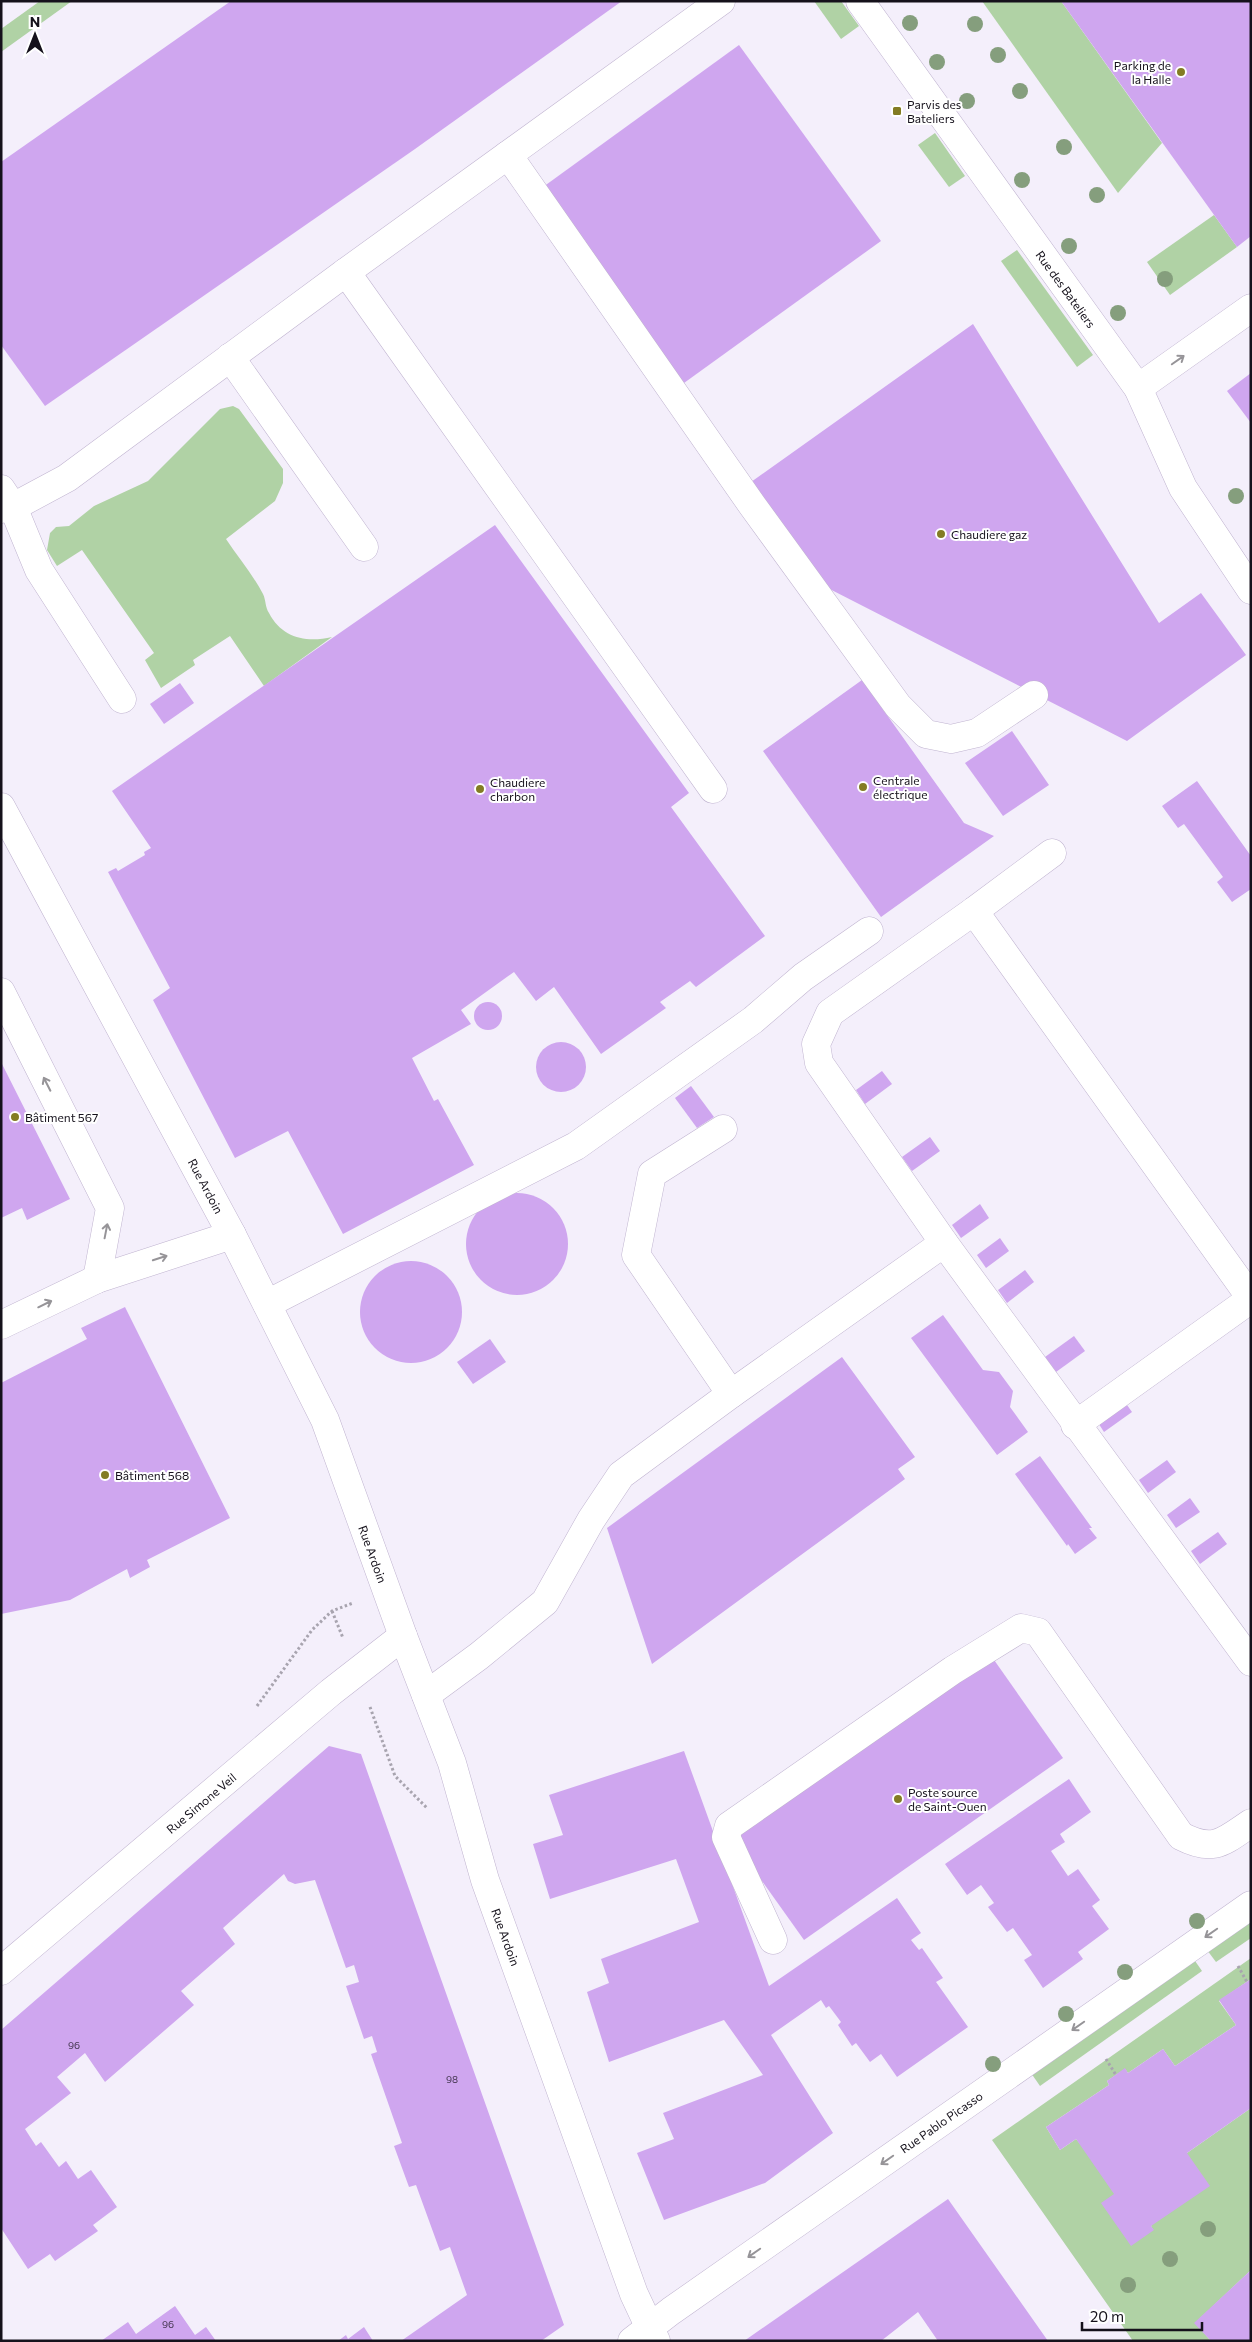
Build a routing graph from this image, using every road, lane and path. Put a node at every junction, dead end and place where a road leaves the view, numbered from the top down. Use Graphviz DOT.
graph roads {
  1 [pos="860,1"];
  2 [pos="708,5"];
  3 [pos="508,155"];
  4 [pos="346,272"];
  5 [pos="1251,308"];
  6 [pos="230,357"];
  7 [pos="1138,388"];
  8 [pos="5,501"];
  9 [pos="364,547"];
  10 [pos="1251,590"];
  11 [pos="1034,695"];
  12 [pos="122,699"];
  13 [pos="713,789"];
  14 [pos="1,807"];
  15 [pos="1052,853"];
  16 [pos="974,912"];
  17 [pos="869,931"];
  18 [pos="1,992"];
  19 [pos="723,1129"];
  20 [pos="232,1235"];
  21 [pos="944,1243"];
  22 [pos="97,1279"];
  23 [pos="1251,1299"];
  24 [pos="266,1304"];
  25 [pos="1,1325"];
  26 [pos="731,1394"];
  27 [pos="1075,1425"];
  28 [pos="403,1636"];
  29 [pos="1251,1662"];
  30 [pos="426,1695"];
  31 [pos="1251,1823"];
  32 [pos="1251,1905"];
  33 [pos="773,1940"];
  34 [pos="1238,1966"];
  35 [pos="1,1971"];
  36 [pos="1247,1982"];
  37 [pos="1106,2059"];
  38 [pos="1116,2075"];
  39 [pos="646,2336"];
  1 -- 7 [label="street, Rue des Bateliers"];
  2 -- 3 [label="street"];
  3 -- 4 [label="street"];
  3 -- 11 [label="street"];
  4 -- 6 [label="street"];
  4 -- 13 [label="street"];
  7 -- 5 [label="street, one-way"];
  6 -- 8 [label="street"];
  6 -- 9 [label="street"];
  7 -- 10 [label="street, Rue des Bateliers"];
  8 -- 12 [label="street"];
  14 -- 20 [label="street, Rue Ardoin"];
  15 -- 16 [label="street"];
  16 -- 21 [label="street"];
  16 -- 23 [label="street"];
  17 -- 24 [label="street"];
  22 -- 18 [label="street, one-way"];
  19 -- 26 [label="street"];
  22 -- 20 [label="street, one-way"];
  20 -- 24 [label="street, Rue Ardoin"];
  21 -- 26 [label="street"];
  21 -- 27 [label="street"];
  25 -- 22 [label="street, one-way"];
  23 -- 27 [label="street"];
  24 -- 28 [label="street, Rue Ardoin"];
  26 -- 30 [label="street"];
  27 -- 29 [label="street"];
  28 -- 30 [label="street, Rue Ardoin"];
  28 -- 35 [label="street, Rue Simone Veil"];
  30 -- 39 [label="street, Rue Ardoin"];
  31 -- 33 [label="street"];
  32 -- 39 [label="street, Rue Pablo Picasso, one-way"];
  34 -- 36 [label="path"];
  37 -- 38 [label="path"];
}
